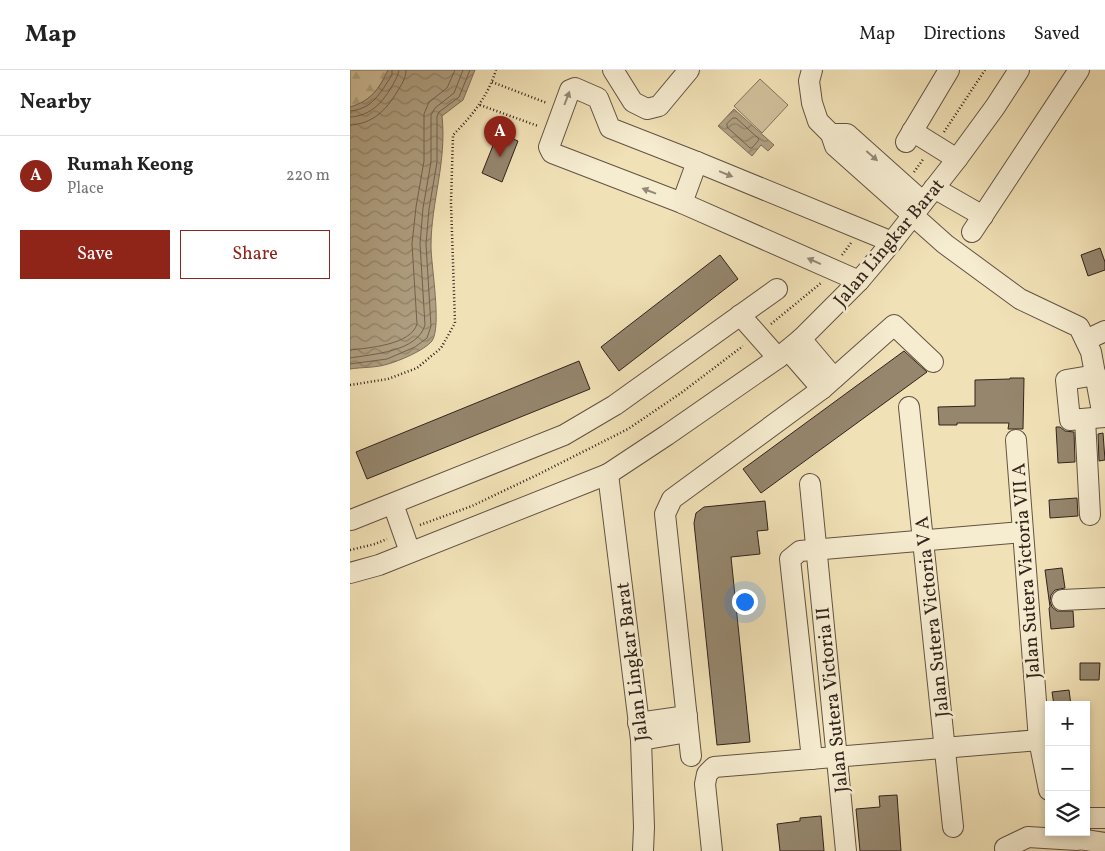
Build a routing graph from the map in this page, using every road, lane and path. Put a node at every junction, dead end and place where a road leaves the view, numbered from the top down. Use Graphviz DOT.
graph roads {
  1 [pos="496,70"];
  2 [pos="613,70"];
  3 [pos="689,70"];
  4 [pos="812,70"];
  5 [pos="949,70"];
  6 [pos="1019,70"];
  7 [pos="1080,70"];
  8 [pos="492,82"];
  9 [pos="480,105"];
  10 [pos="563,109"];
  11 [pos="554,131"];
  12 [pos="957,159"];
  13 [pos="697,162"];
  14 [pos="924,201"];
  15 [pos="682,203"];
  16 [pos="892,242"];
  17 [pos="859,281"];
  18 [pos="777,289"];
  19 [pos="740,315"];
  20 [pos="1105,331"];
  21 [pos="1086,340"];
  22 [pos="789,349"];
  23 [pos="933,362"];
  24 [pos="1096,375"];
  25 [pos="828,383"];
  26 [pos="350,384"];
  27 [pos="910,407"];
  28 [pos="1098,418"];
  29 [pos="1016,440"];
  30 [pos="608,474"];
  31 [pos="810,484"];
  32 [pos="392,504"];
  33 [pos="1090,515"];
  34 [pos="351,520"];
  35 [pos="1022,532"];
  36 [pos="923,539"];
  37 [pos="816,550"];
  38 [pos="410,552"];
  39 [pos="350,573"];
  40 [pos="1105,598"];
  41 [pos="1062,600"];
  42 [pos="688,724"];
  43 [pos="640,731"];
  44 [pos="1039,740"];
  45 [pos="945,748"];
  46 [pos="691,756"];
  47 [pos="837,758"];
  48 [pos="812,759"];
  49 [pos="1045,770"];
  50 [pos="1090,818"];
  51 [pos="1105,818"];
  52 [pos="953,827"];
  53 [pos="1079,836"];
  54 [pos="1105,843"];
  55 [pos="1005,848"];
  56 [pos="643,851"];
  57 [pos="712,851"];
  58 [pos="846,851"];
  1 -- 8 [label="path"];
  2 -- 3 [label="street"];
  4 -- 14 [label="street"];
  5 -- 12 [label="street"];
  6 -- 12 [label="street, Jalan Lingkar Barat"];
  7 -- 14 [label="street"];
  8 -- 9 [label="path"];
  8 -- 10 [label="path"];
  9 -- 11 [label="path"];
  9 -- 26 [label="path"];
  10 -- 11 [label="street"];
  10 -- 13 [label="street, one-way"];
  15 -- 11 [label="street, one-way"];
  12 -- 14 [label="street, Jalan Lingkar Barat"];
  13 -- 15 [label="street"];
  13 -- 16 [label="street, one-way"];
  14 -- 16 [label="street, Jalan Lingkar Barat"];
  14 -- 21 [label="street"];
  17 -- 15 [label="street, one-way"];
  16 -- 17 [label="street, Jalan Lingkar Barat"];
  17 -- 22 [label="street, Jalan Lingkar Barat"];
  18 -- 19 [label="street"];
  19 -- 22 [label="street"];
  19 -- 32 [label="street"];
  20 -- 21 [label="street"];
  21 -- 24 [label="street"];
  22 -- 25 [label="street"];
  22 -- 30 [label="street, Jalan Lingkar Barat"];
  23 -- 25 [label="street"];
  24 -- 28 [label="street"];
  24 -- 28 [label="street"];
  25 -- 42 [label="street"];
  27 -- 36 [label="street, Jalan Sutera Victoria V A"];
  28 -- 33 [label="street"];
  29 -- 35 [label="street, Jalan Sutera Victoria VII A"];
  30 -- 38 [label="street, Jalan Lingkar Barat"];
  30 -- 43 [label="street, Jalan Lingkar Barat"];
  31 -- 37 [label="street, Jalan Sutera Victoria II"];
  32 -- 34 [label="street"];
  32 -- 38 [label="street"];
  35 -- 36 [label="street"];
  35 -- 44 [label="street, Jalan Sutera Victoria VII A"];
  36 -- 37 [label="street"];
  36 -- 45 [label="street, Jalan Sutera Victoria V A"];
  37 -- 47 [label="street, Jalan Sutera Victoria II"];
  37 -- 48 [label="street, Jalan Sutera Victoria II"];
  38 -- 39 [label="street, Jalan Lingkar Barat"];
  40 -- 41 [label="street"];
  42 -- 43 [label="street"];
  42 -- 46 [label="street"];
  43 -- 56 [label="street, Jalan Lingkar Barat"];
  44 -- 45 [label="street"];
  44 -- 49 [label="street, Jalan Sutera Victoria VII A"];
  45 -- 47 [label="street"];
  45 -- 52 [label="street, Jalan Sutera Victoria V A"];
  47 -- 48 [label="street"];
  47 -- 58 [label="street, Jalan Sutera Victoria II"];
  48 -- 57 [label="street"];
  50 -- 51 [label="street"];
  53 -- 54 [label="street"];
  53 -- 55 [label="street"];
}
